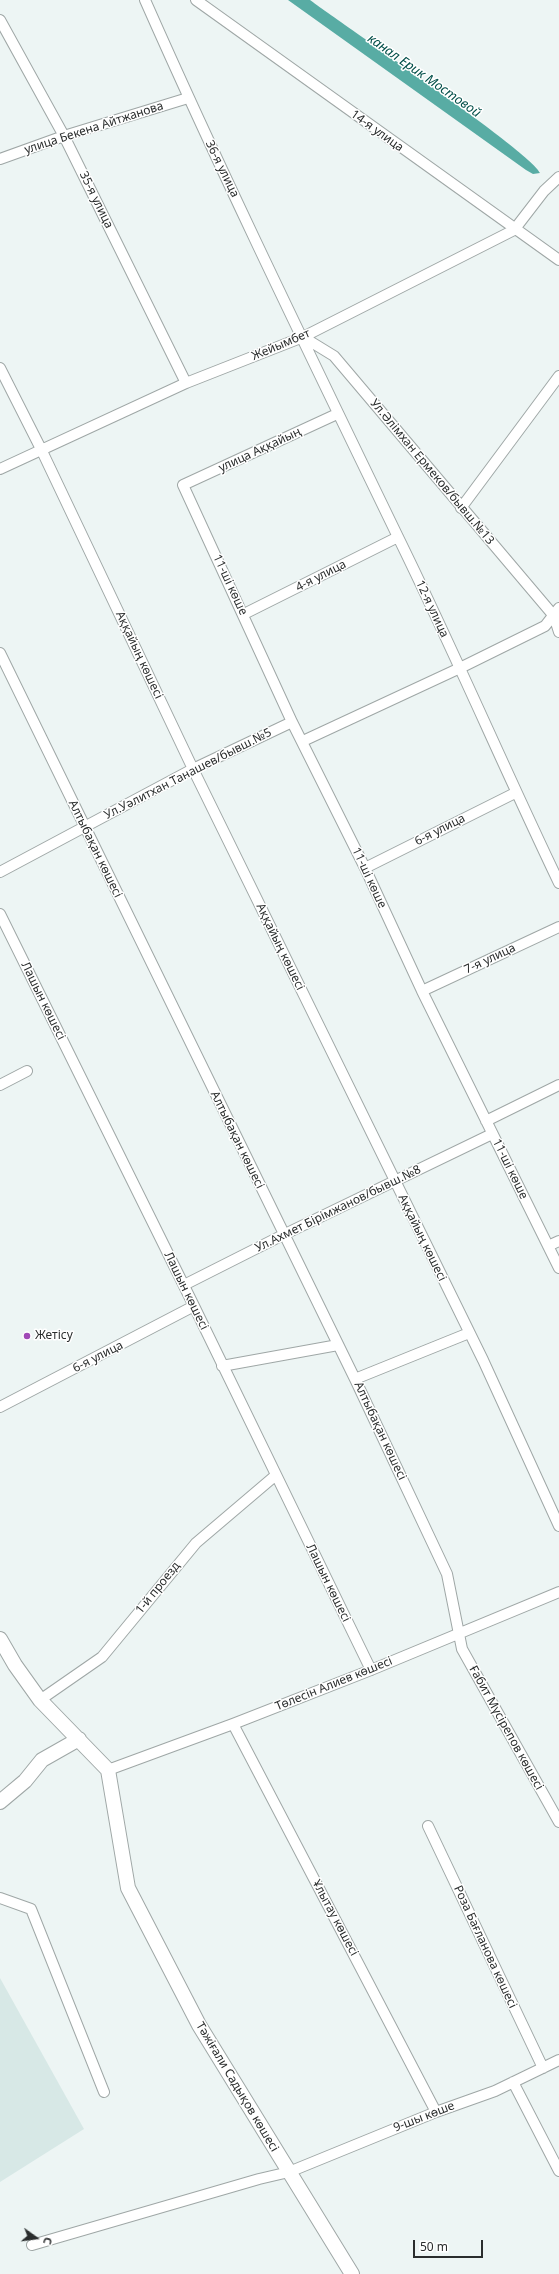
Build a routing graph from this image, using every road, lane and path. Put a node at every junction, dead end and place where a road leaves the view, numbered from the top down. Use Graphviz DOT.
graph roads {
  1 [pos="145,0"];
  2 [pos="196,0"];
  3 [pos="0,20"];
  4 [pos="188,98"];
  5 [pos="64,136"];
  6 [pos="0,159"];
  7 [pos="559,177"];
  8 [pos="514,230"];
  9 [pos="559,260"];
  10 [pos="303,337"];
  11 [pos="0,368"];
  12 [pos="559,376"];
  13 [pos="186,383"];
  14 [pos="337,414"];
  15 [pos="41,449"];
  16 [pos="0,468"];
  17 [pos="183,486"];
  18 [pos="461,508"];
  19 [pos="398,537"];
  20 [pos="244,614"];
  21 [pos="557,614"];
  22 [pos="559,632"];
  23 [pos="0,653"];
  24 [pos="460,668"];
  25 [pos="292,722"];
  26 [pos="303,741"];
  27 [pos="193,769"];
  28 [pos="516,793"];
  29 [pos="84,827"];
  30 [pos="365,868"];
  31 [pos="0,872"];
  32 [pos="559,883"];
  33 [pos="0,914"];
  34 [pos="559,927"];
  35 [pos="422,991"];
  36 [pos="27,1071"];
  37 [pos="0,1085"];
  38 [pos="559,1085"];
  39 [pos="486,1121"];
  40 [pos="492,1134"];
  41 [pos="394,1181"];
  42 [pos="283,1234"];
  43 [pos="559,1241"];
  44 [pos="548,1246"];
  45 [pos="559,1268"];
  46 [pos="184,1285"];
  47 [pos="194,1306"];
  48 [pos="469,1333"];
  49 [pos="338,1346"];
  50 [pos="222,1366"];
  51 [pos="355,1380"];
  52 [pos="0,1406"];
  53 [pos="276,1475"];
  54 [pos="559,1526"];
  55 [pos="559,1592"];
  56 [pos="459,1632"];
  57 [pos="0,1639"];
  58 [pos="371,1670"];
  59 [pos="40,1700"];
  60 [pos="233,1724"];
  61 [pos="79,1739"];
  62 [pos="108,1770"];
  63 [pos="0,1802"];
  64 [pos="559,1822"];
  65 [pos="428,1826"];
  66 [pos="0,1898"];
  67 [pos="559,2060"];
  68 [pos="542,2068"];
  69 [pos="513,2082"];
  70 [pos="104,2092"];
  71 [pos="436,2112"];
  72 [pos="559,2171"];
  73 [pos="289,2172"];
  74 [pos="32,2245"];
  75 [pos="352,2274"];
  1 -- 4 [label="street, 36-я улица"];
  2 -- 8 [label="street, 14-я улица"];
  3 -- 5 [label="street, 35-я улица"];
  4 -- 5 [label="street, улица Бекена Айтжанова"];
  4 -- 10 [label="street, 36-я улица"];
  5 -- 6 [label="street, улица Бекена Айтжанова"];
  5 -- 13 [label="street, 35-я улица"];
  7 -- 8 [label="street"];
  8 -- 9 [label="street, 14-я улица"];
  8 -- 10 [label="street, Жейымбет"];
  10 -- 13 [label="street, Жейымбет"];
  10 -- 14 [label="street, 12-я улица"];
  10 -- 18 [label="street, Ул.Әлімхан Ермеков/бывш.№13"];
  11 -- 15 [label="street, Аққайың көшесі"];
  12 -- 18 [label="street"];
  13 -- 15 [label="street, Жейымбет"];
  14 -- 17 [label="street, улица Аққайың"];
  14 -- 19 [label="street, 12-я улица"];
  15 -- 16 [label="street, Жейымбет"];
  15 -- 27 [label="street, Аққайың көшесі"];
  17 -- 20 [label="street, 11-ші көше"];
  18 -- 21 [label="street, Ул.Әлімхан Ермеков/бывш.№13"];
  19 -- 20 [label="street, 4-я улица"];
  19 -- 24 [label="street, 12-я улица"];
  20 -- 25 [label="street, 11-ші көше"];
  21 -- 22 [label="street, Ул.Әлімхан Ермеков/бывш.№13"];
  21 -- 24 [label="street"];
  23 -- 29 [label="street, Алтыбақан көшесі"];
  24 -- 26 [label="street"];
  24 -- 28 [label="street, 12-я улица"];
  25 -- 26 [label="street, 11-ші көше"];
  25 -- 27 [label="street, Ул.Уәлитхан Танашев/бывш.№5"];
  26 -- 30 [label="street, 11-ші көше"];
  27 -- 29 [label="street, Ул.Уәлитхан Танашев/бывш.№5"];
  27 -- 41 [label="street, Аққайың көшесі"];
  28 -- 30 [label="street, 6-я улица"];
  28 -- 32 [label="street, 12-я улица"];
  29 -- 31 [label="street, Ул.Уәлитхан Танашев/бывш.№5"];
  29 -- 42 [label="street, Алтыбақан көшесі"];
  30 -- 35 [label="street, 11-ші көше"];
  33 -- 46 [label="street, Лашын көшесі"];
  34 -- 35 [label="street, 7-я улица"];
  35 -- 39 [label="street, 11-ші көше"];
  36 -- 37 [label="street"];
  38 -- 39 [label="street"];
  39 -- 40 [label="street, 11-ші көше"];
  40 -- 41 [label="street, Ул.Ахмет Бірімжанов/бывш.№8"];
  40 -- 44 [label="street, 11-ші көше"];
  41 -- 42 [label="street, Ул.Ахмет Бірімжанов/бывш.№8"];
  41 -- 48 [label="street, Аққайың көшесі"];
  42 -- 46 [label="street, Ул.Ахмет Бірімжанов/бывш.№8"];
  42 -- 49 [label="street, Алтыбақан көшесі"];
  43 -- 44 [label="street"];
  44 -- 45 [label="street, 11-ші көше"];
  46 -- 47 [label="street, Лашын көшесі"];
  47 -- 50 [label="street, Лашын көшесі"];
  47 -- 52 [label="street, 6-я улица"];
  48 -- 51 [label="street"];
  48 -- 54 [label="street, Аққайың көшесі"];
  49 -- 50 [label="street"];
  49 -- 51 [label="street, Алтыбақан көшесі"];
  50 -- 53 [label="street, Лашын көшесі"];
  51 -- 56 [label="street, Алтыбақан көшесі"];
  53 -- 58 [label="street, Лашын көшесі"];
  53 -- 59 [label="street, 1-й проезд"];
  55 -- 56 [label="street, Төлесін Алиев көшесі"];
  56 -- 58 [label="street, Төлесін Алиев көшесі"];
  56 -- 64 [label="street, Ғабит Мүсірепов көшесi"];
  57 -- 59 [label="street"];
  58 -- 60 [label="street, Төлесін Алиев көшесі"];
  59 -- 61 [label="street"];
  60 -- 62 [label="street, Төлесін Алиев көшесі"];
  60 -- 71 [label="street, Ұлытау көшесi"];
  61 -- 62 [label="street"];
  61 -- 63 [label="street"];
  62 -- 73 [label="street, Тәжіғали Садықов көшесі"];
  65 -- 68 [label="street, Роза Бағланова көшесi"];
  66 -- 70 [label="street"];
  67 -- 68 [label="street, 9-шы көше"];
  68 -- 69 [label="street, 9-шы көше"];
  69 -- 71 [label="street, 9-шы көше"];
  69 -- 72 [label="street"];
  71 -- 73 [label="street, 9-шы көше"];
  73 -- 74 [label="street, 9-шы көше"];
  73 -- 75 [label="street, Тәжіғали Садықов көшесі"];
}
